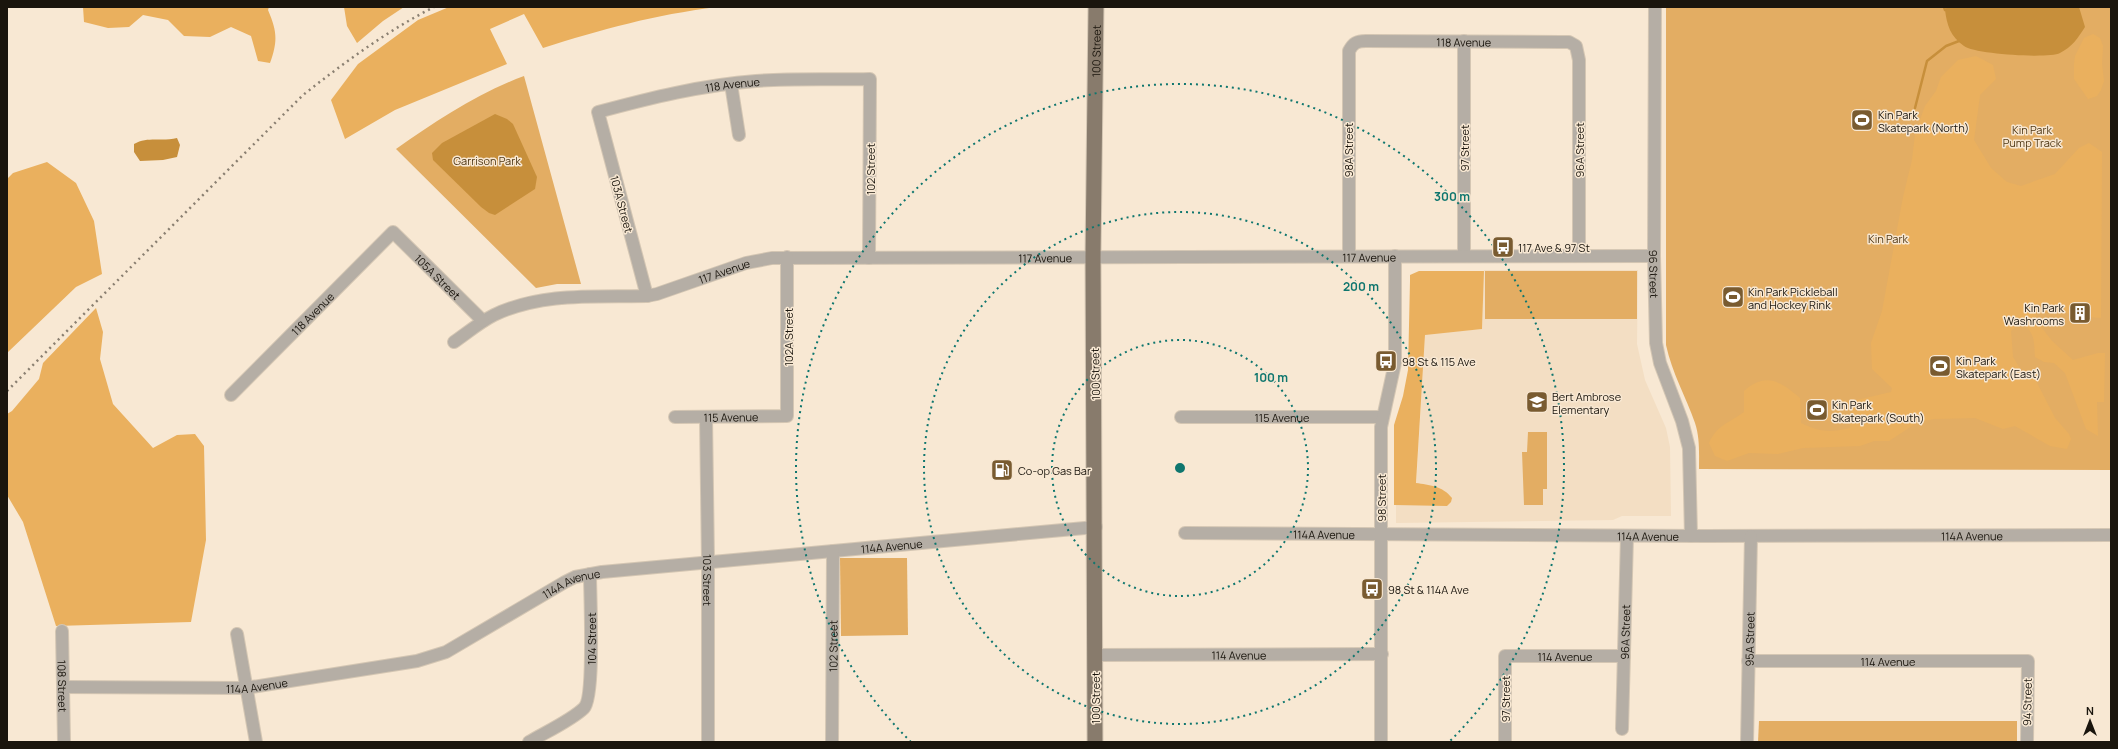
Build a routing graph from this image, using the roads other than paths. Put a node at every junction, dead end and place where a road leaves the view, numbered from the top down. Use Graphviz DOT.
graph roads {
  1 [pos="1096,7"];
  2 [pos="1655,7"];
  3 [pos="1464,41"];
  4 [pos="1352,45"];
  5 [pos="1576,46"];
  6 [pos="870,80"];
  7 [pos="732,84"];
  8 [pos="598,112"];
  9 [pos="739,135"];
  10 [pos="393,232"];
  11 [pos="1464,255"];
  12 [pos="1349,256"];
  13 [pos="1395,256"];
  14 [pos="1579,256"];
  15 [pos="1654,256"];
  16 [pos="787,257"];
  17 [pos="1093,257"];
  18 [pos="868,258"];
  19 [pos="647,296"];
  20 [pos="483,321"];
  21 [pos="454,342"];
  22 [pos="231,395"];
  23 [pos="787,416"];
  24 [pos="674,417"];
  25 [pos="706,417"];
  26 [pos="1181,417"];
  27 [pos="1382,417"];
  28 [pos="1096,527"];
  29 [pos="1186,533"];
  30 [pos="1381,534"];
  31 [pos="2111,535"];
  32 [pos="1627,536"];
  33 [pos="1691,536"];
  34 [pos="1751,536"];
  35 [pos="833,551"];
  36 [pos="708,562"];
  37 [pos="590,574"];
  38 [pos="62,631"];
  39 [pos="237,634"];
  40 [pos="1382,654"];
  41 [pos="1095,655"];
  42 [pos="1505,656"];
  43 [pos="1624,656"];
  44 [pos="1748,661"];
  45 [pos="2028,661"];
  46 [pos="63,687"];
  47 [pos="246,688"];
  48 [pos="1622,729"];
  49 [pos="64,742"];
  50 [pos="256,742"];
  51 [pos="529,742"];
  52 [pos="708,742"];
  53 [pos="832,742"];
  54 [pos="1095,742"];
  55 [pos="1381,742"];
  56 [pos="1505,742"];
  57 [pos="1747,742"];
  58 [pos="2027,742"];
  1 -- 17 [label="main road, 100 Street"];
  2 -- 15 [label="street, 96 Street"];
  3 -- 4 [label="street, 118 Avenue"];
  3 -- 5 [label="street, 118 Avenue"];
  3 -- 11 [label="street, 97 Street"];
  4 -- 12 [label="street, 98A Street"];
  5 -- 14 [label="street, 96A Street"];
  6 -- 7 [label="street, 118 Avenue"];
  6 -- 18 [label="street, 102 Street"];
  7 -- 8 [label="street, 118 Avenue"];
  7 -- 9 [label="street"];
  8 -- 19 [label="street, 103A Street"];
  10 -- 20 [label="street, 105A Street"];
  10 -- 22 [label="street, 118 Avenue"];
  11 -- 13 [label="street, 117 Avenue"];
  11 -- 14 [label="street, 117 Avenue"];
  12 -- 13 [label="street, 117 Avenue"];
  12 -- 17 [label="street, 117 Avenue"];
  13 -- 27 [label="street, 98 Street"];
  14 -- 15 [label="street, 117 Avenue"];
  15 -- 33 [label="street, 96 Street"];
  16 -- 18 [label="street, 117 Avenue"];
  16 -- 19 [label="street, 117 Avenue"];
  16 -- 23 [label="street, 102A Street"];
  17 -- 18 [label="street, 117 Avenue"];
  17 -- 28 [label="main road, 100 Street"];
  19 -- 20 [label="street, 117 Avenue"];
  20 -- 21 [label="street, 117 Avenue"];
  23 -- 25 [label="street, 115 Avenue"];
  24 -- 25 [label="street, 115 Avenue"];
  25 -- 36 [label="street, 103 Street"];
  26 -- 27 [label="street, 115 Avenue"];
  27 -- 30 [label="street, 98 Street"];
  28 -- 35 [label="street, 114A Avenue"];
  28 -- 41 [label="main road, 100 Street"];
  29 -- 30 [label="street, 114A Avenue"];
  30 -- 32 [label="street, 114A Avenue"];
  30 -- 40 [label="street, 98 Street"];
  31 -- 34 [label="street, 114A Avenue"];
  32 -- 33 [label="street, 114A Avenue"];
  32 -- 43 [label="street, 96A Street"];
  33 -- 34 [label="street, 114A Avenue"];
  34 -- 44 [label="street, 95A Street"];
  35 -- 36 [label="street, 114A Avenue"];
  35 -- 53 [label="street, 102 Street"];
  36 -- 37 [label="street, 114A Avenue"];
  36 -- 52 [label="street, 103 Street"];
  37 -- 47 [label="street, 114A Avenue"];
  37 -- 51 [label="street, 104 Street"];
  38 -- 46 [label="street, 108 Street"];
  39 -- 47 [label="street"];
  40 -- 41 [label="street, 114 Avenue"];
  40 -- 55 [label="street, 98 Street"];
  41 -- 54 [label="main road, 100 Street"];
  42 -- 43 [label="street, 114 Avenue"];
  42 -- 56 [label="street, 97 Street"];
  43 -- 48 [label="street, 96A Street"];
  44 -- 45 [label="street, 114 Avenue"];
  44 -- 57 [label="street, 95A Street"];
  45 -- 58 [label="street, 94 Street"];
  46 -- 47 [label="street, 114A Avenue"];
  46 -- 49 [label="street, 108 Street"];
  47 -- 50 [label="street"];
}
